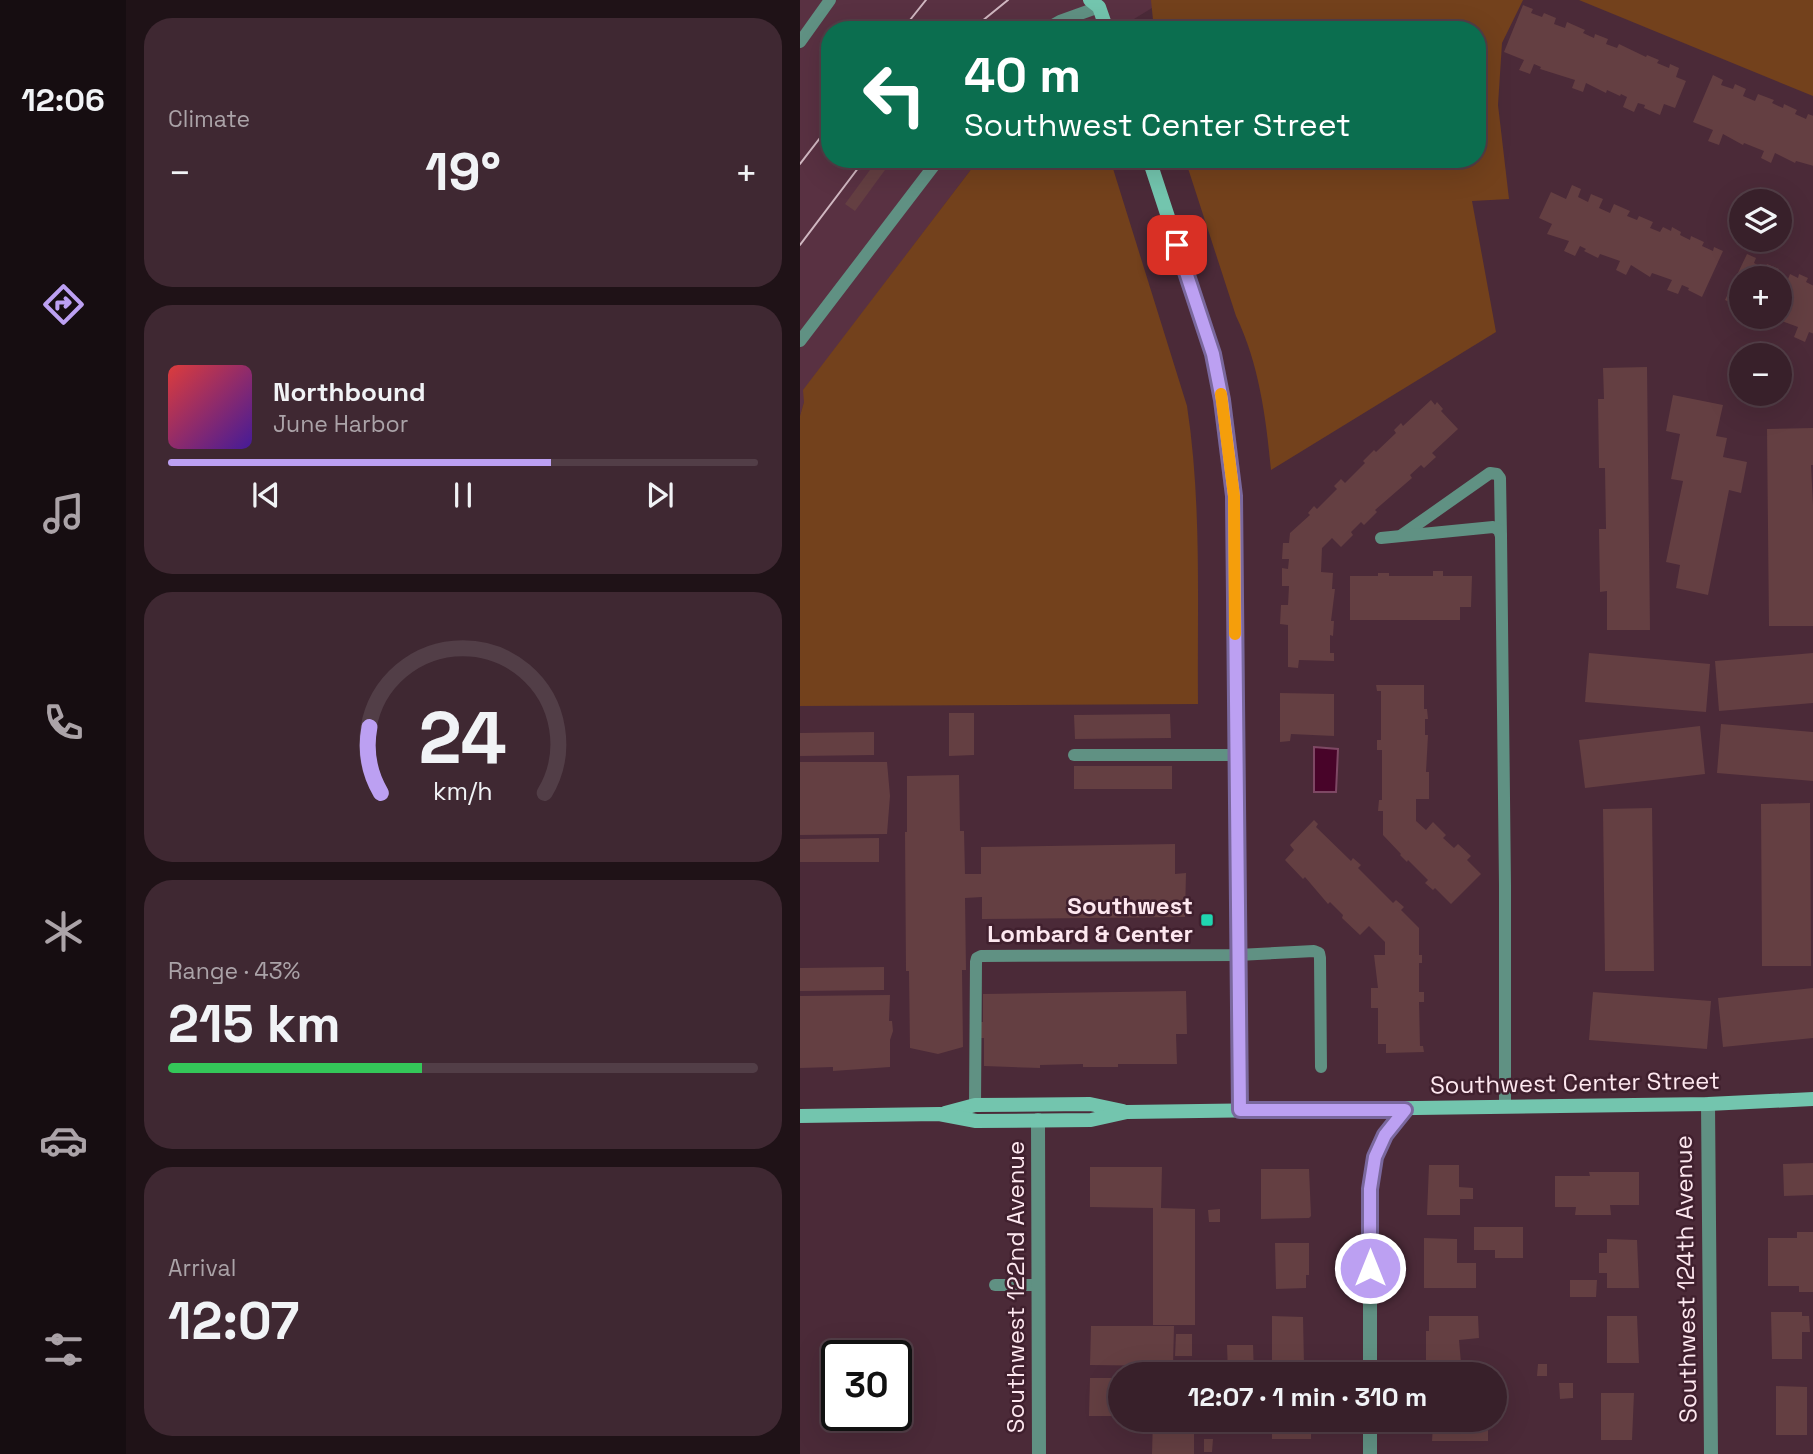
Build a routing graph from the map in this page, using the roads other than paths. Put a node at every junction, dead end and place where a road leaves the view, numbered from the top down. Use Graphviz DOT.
graph roads {
  1 [pos="830,0"];
  2 [pos="1097,2"];
  3 [pos="1060,21"];
  4 [pos="1104,21"];
  5 [pos="800,42"];
  6 [pos="932,168"];
  7 [pos="1152,168"];
  8 [pos="800,341"];
  9 [pos="1401,536"];
  10 [pos="1501,536"];
  11 [pos="1381,538"];
  12 [pos="1074,755"];
  13 [pos="1236,755"];
  14 [pos="1238,955"];
  15 [pos="1321,1067"];
  16 [pos="1813,1099"];
  17 [pos="1708,1104"];
  18 [pos="975,1105"];
  19 [pos="1505,1107"];
  20 [pos="1240,1110"];
  21 [pos="1405,1110"];
  22 [pos="1127,1112"];
  23 [pos="939,1114"];
  24 [pos="800,1116"];
  25 [pos="1038,1120"];
  26 [pos="995,1285"];
  27 [pos="1038,1285"];
  28 [pos="1370,1362"];
  29 [pos="1370,1432"];
  30 [pos="1039,1454"];
  31 [pos="1370,1454"];
  32 [pos="1711,1454"];
  1 -- 5 [label="lane"];
  2 -- 3 [label="lane"];
  2 -- 4 [label="street"];
  6 -- 8 [label="lane"];
  7 -- 13 [label="street"];
  9 -- 10 [label="lane"];
  9 -- 10 [label="lane"];
  9 -- 11 [label="lane"];
  10 -- 19 [label="lane"];
  12 -- 13 [label="lane"];
  13 -- 14 [label="street"];
  14 -- 15 [label="lane"];
  14 -- 18 [label="lane"];
  14 -- 20 [label="street"];
  16 -- 17 [label="street, Southwest Center Street"];
  17 -- 19 [label="street, Southwest Center Street"];
  17 -- 32 [label="street, Southwest 124th Avenue"];
  18 -- 22 [label="street, Southwest Center Street"];
  18 -- 23 [label="street, Southwest Center Street"];
  19 -- 21 [label="street, Southwest Center Street"];
  20 -- 21 [label="street, Southwest Center Street"];
  20 -- 22 [label="street, Southwest Center Street"];
  21 -- 28 [label="street"];
  22 -- 25 [label="street, Southwest Center Street"];
  23 -- 24 [label="street, Southwest Center Street"];
  23 -- 25 [label="street, Southwest Center Street"];
  25 -- 27 [label="street, Southwest 122nd Avenue"];
  26 -- 27 [label="lane"];
  27 -- 30 [label="street, Southwest 122nd Avenue"];
  29 -- 31 [label="street"];
}
